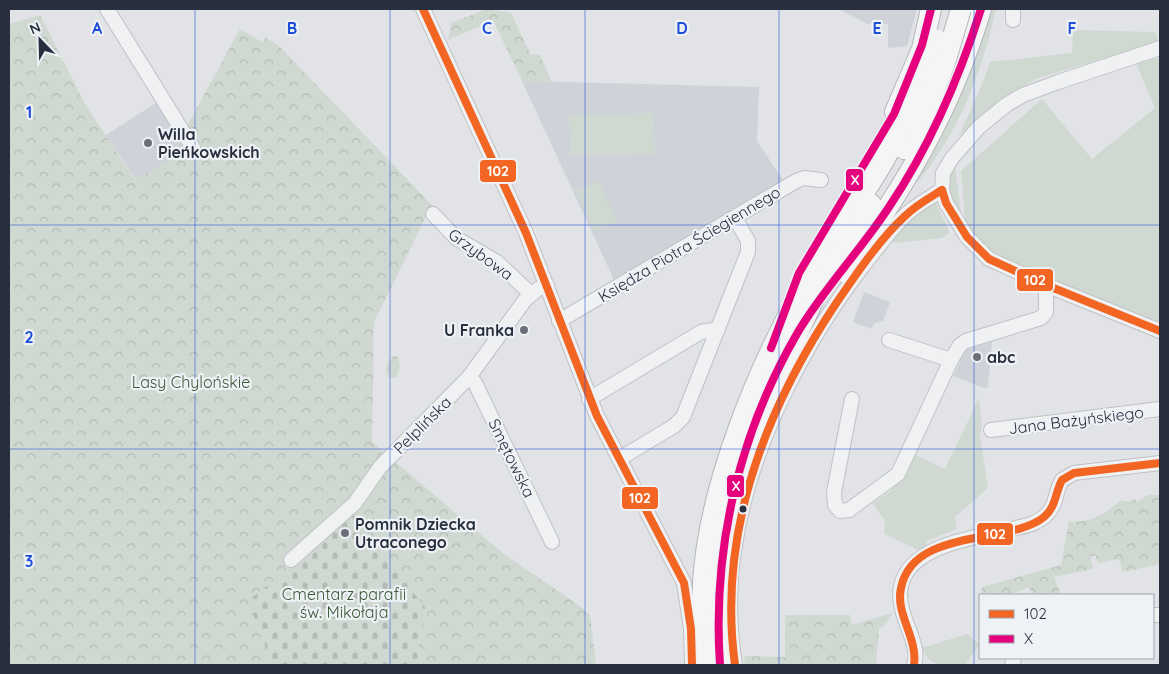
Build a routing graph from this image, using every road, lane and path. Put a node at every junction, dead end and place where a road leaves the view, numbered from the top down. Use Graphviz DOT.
graph roads {
  1 [pos="107,9"];
  2 [pos="423,9"];
  3 [pos="946,9"];
  4 [pos="961,9"];
  5 [pos="981,9"];
  6 [pos="930,15"];
  7 [pos="973,36"];
  8 [pos="1160,48"];
  9 [pos="922,101"];
  10 [pos="193,148"];
  11 [pos="822,180"];
  12 [pos="942,190"];
  13 [pos="433,214"];
  14 [pos="735,218"];
  15 [pos="546,285"];
  16 [pos="1046,285"];
  17 [pos="531,294"];
  18 [pos="559,321"];
  19 [pos="718,329"];
  20 [pos="798,331"];
  21 [pos="1160,331"];
  22 [pos="889,340"];
  23 [pos="770,350"];
  24 [pos="951,360"];
  25 [pos="469,377"];
  26 [pos="589,399"];
  27 [pos="852,400"];
  28 [pos="1160,409"];
  29 [pos="991,430"];
  30 [pos="619,459"];
  31 [pos="1160,463"];
  32 [pos="552,542"];
  33 [pos="291,560"];
  34 [pos="692,665"];
  35 [pos="706,665"];
  36 [pos="720,665"];
  37 [pos="735,665"];
  38 [pos="914,665"];
  1 -- 10 [label="street"];
  2 -- 15 [label="street"];
  3 -- 9 [label="highway, bridge"];
  4 -- 9 [label="highway, bridge"];
  5 -- 7 [label="highway"];
  6 -- 7 [label="highway"];
  6 -- 23 [label="highway"];
  7 -- 20 [label="highway"];
  8 -- 12 [label="street"];
  9 -- 20 [label="highway"];
  9 -- 23 [label="highway"];
  11 -- 14 [label="street, Księdza Piotra Ściegiennego"];
  12 -- 16 [label="street"];
  12 -- 37 [label="street"];
  13 -- 17 [label="street, Grzybowa"];
  14 -- 18 [label="street, Księdza Piotra Ściegiennego"];
  14 -- 19 [label="street"];
  15 -- 17 [label="street, Pelplińska"];
  15 -- 18 [label="street"];
  16 -- 21 [label="street"];
  16 -- 24 [label="street"];
  17 -- 25 [label="street, Pelplińska"];
  18 -- 26 [label="street"];
  19 -- 26 [label="street"];
  19 -- 30 [label="street"];
  20 -- 36 [label="highway"];
  22 -- 24 [label="street"];
  23 -- 35 [label="highway"];
  24 -- 27 [label="street"];
  25 -- 32 [label="street, Smętowska"];
  25 -- 33 [label="street, Pelplińska"];
  26 -- 30 [label="street"];
  28 -- 29 [label="street, Jana Bażyńskiego"];
  30 -- 34 [label="street"];
  31 -- 38 [label="street"];
}
